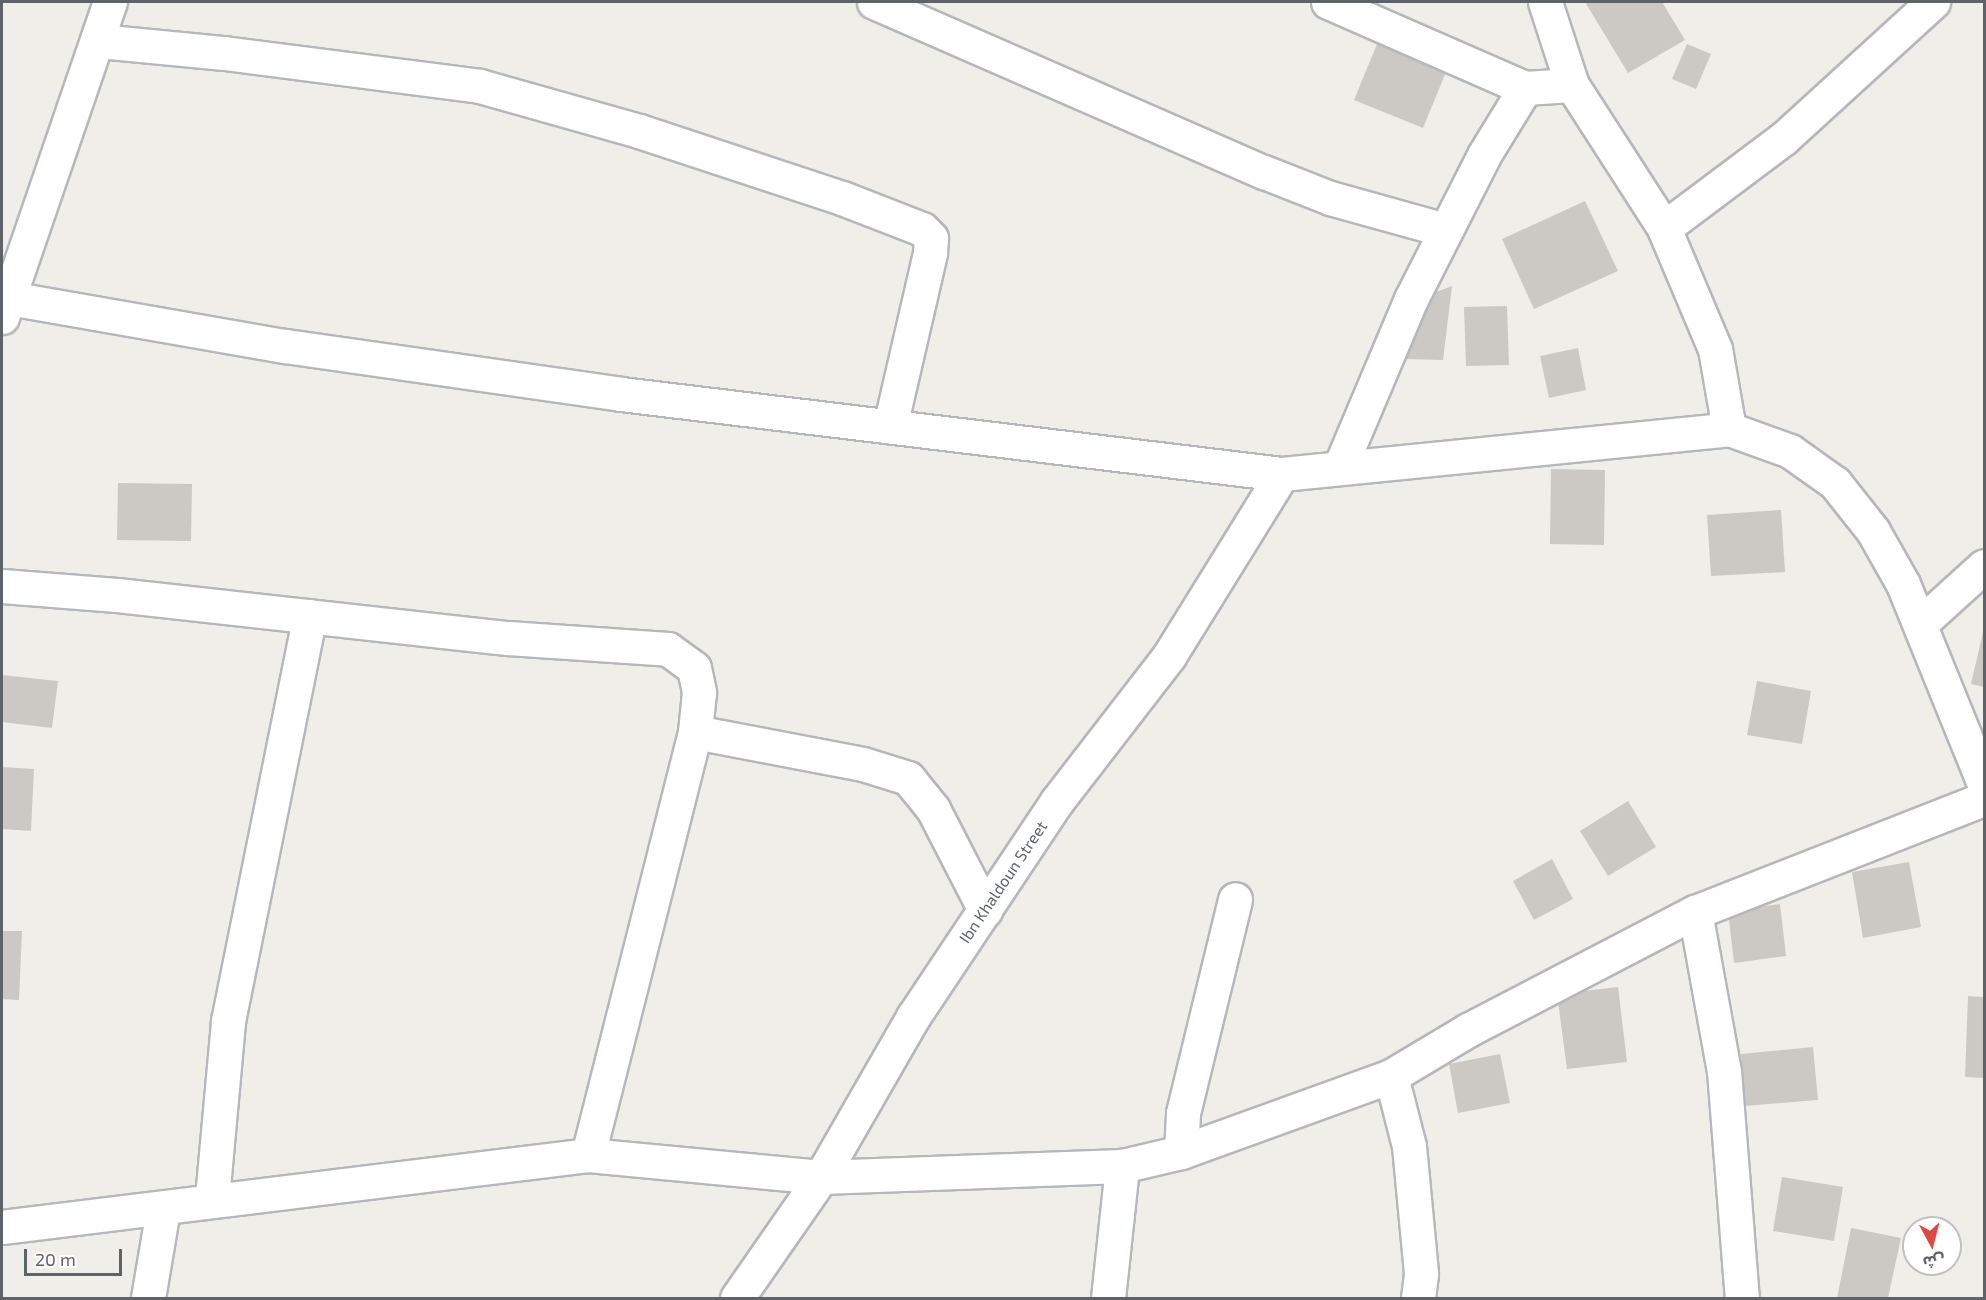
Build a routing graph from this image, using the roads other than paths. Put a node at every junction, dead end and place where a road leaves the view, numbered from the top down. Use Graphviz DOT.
graph roads {
  1 [pos="110,2"];
  2 [pos="874,2"];
  3 [pos="1328,2"];
  4 [pos="1545,2"];
  5 [pos="1934,2"];
  6 [pos="99,41"];
  7 [pos="1572,85"];
  8 [pos="1525,88"];
  9 [pos="1664,228"];
  10 [pos="1445,230"];
  11 [pos="5,308"];
  12 [pos="890,426"];
  13 [pos="1729,429"];
  14 [pos="1341,466"];
  15 [pos="1282,474"];
  16 [pos="1984,566"];
  17 [pos="2,586"];
  18 [pos="310,616"];
  19 [pos="1920,624"];
  20 [pos="695,732"];
  21 [pos="1984,783"];
  22 [pos="1984,799"];
  23 [pos="1235,899"];
  24 [pos="984,910"];
  25 [pos="1695,912"];
  26 [pos="1391,1076"];
  27 [pos="1181,1152"];
  28 [pos="588,1155"];
  29 [pos="1122,1166"];
  30 [pos="821,1177"];
  31 [pos="212,1198"];
  32 [pos="164,1209"];
  33 [pos="2,1227"];
  34 [pos="148,1299"];
  35 [pos="737,1299"];
  36 [pos="1108,1299"];
  37 [pos="1418,1299"];
  38 [pos="1742,1299"];
  1 -- 6 [label="street"];
  2 -- 10 [label="street"];
  3 -- 8 [label="street"];
  4 -- 7 [label="street"];
  5 -- 9 [label="street"];
  6 -- 11 [label="street"];
  6 -- 12 [label="street"];
  7 -- 8 [label="street"];
  7 -- 9 [label="street"];
  8 -- 10 [label="street"];
  9 -- 13 [label="street"];
  10 -- 14 [label="street"];
  11 -- 12 [label="street"];
  12 -- 15 [label="street"];
  13 -- 14 [label="street"];
  13 -- 19 [label="street"];
  14 -- 15 [label="street"];
  15 -- 24 [label="street, Ibn Khaldoun Street"];
  16 -- 19 [label="street"];
  17 -- 18 [label="street"];
  18 -- 20 [label="street"];
  18 -- 31 [label="street"];
  19 -- 21 [label="street"];
  20 -- 24 [label="street"];
  20 -- 28 [label="street"];
  22 -- 25 [label="street"];
  23 -- 27 [label="street"];
  24 -- 30 [label="street, Ibn Khaldoun Street"];
  25 -- 26 [label="street"];
  25 -- 38 [label="street"];
  26 -- 27 [label="street"];
  26 -- 37 [label="street"];
  27 -- 29 [label="street"];
  28 -- 30 [label="street"];
  28 -- 31 [label="street"];
  29 -- 30 [label="street"];
  29 -- 36 [label="street"];
  30 -- 35 [label="street, Ibn Khaldoun Street"];
  31 -- 32 [label="street"];
  32 -- 33 [label="street"];
  32 -- 34 [label="street"];
}
